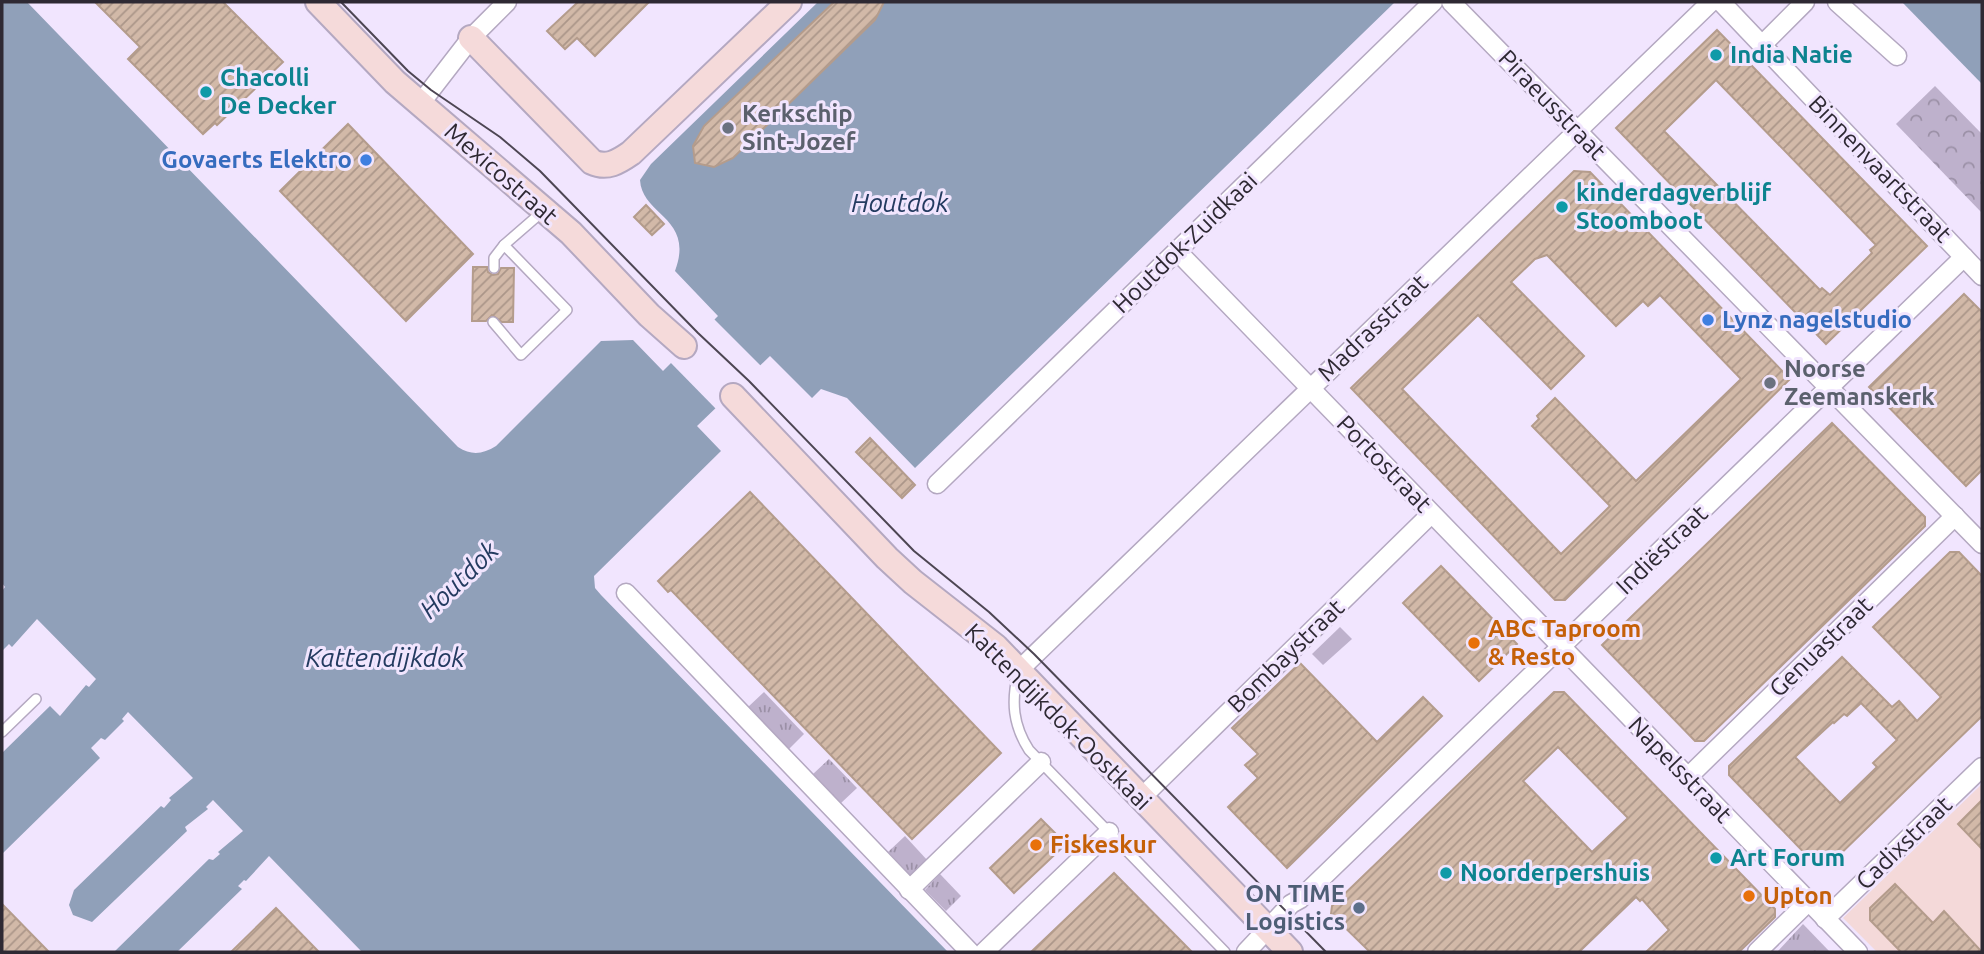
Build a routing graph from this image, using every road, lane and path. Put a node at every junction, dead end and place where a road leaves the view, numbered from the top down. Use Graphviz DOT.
graph roads {
  1 [pos="318,2"];
  2 [pos="507,2"];
  3 [pos="789,2"];
  4 [pos="1433,2"];
  5 [pos="1451,2"];
  6 [pos="1711,2"];
  7 [pos="1721,2"];
  8 [pos="1805,2"];
  9 [pos="1837,2"];
  10 [pos="471,38"];
  11 [pos="1762,45"];
  12 [pos="1897,56"];
  13 [pos="420,104"];
  14 [pos="1577,131"];
  15 [pos="543,210"];
  16 [pos="505,245"];
  17 [pos="1177,251"];
  18 [pos="1964,257"];
  19 [pos="494,268"];
  20 [pos="1982,276"];
  21 [pos="493,322"];
  22 [pos="684,346"];
  23 [pos="1830,387"];
  24 [pos="1310,388"];
  25 [pos="733,396"];
  26 [pos="937,484"];
  27 [pos="1431,514"];
  28 [pos="1955,516"];
  29 [pos="1982,544"];
  30 [pos="626,593"];
  31 [pos="1561,647"];
  32 [pos="1026,662"];
  33 [pos="36,699"];
  34 [pos="2,732"];
  35 [pos="1041,762"];
  36 [pos="1982,767"];
  37 [pos="1688,778"];
  38 [pos="1140,799"];
  39 [pos="1109,832"];
  40 [pos="909,890"];
  41 [pos="1808,902"];
  42 [pos="1825,919"];
  43 [pos="1268,930"];
  44 [pos="970,952"];
  45 [pos="984,952"];
  46 [pos="1225,952"];
  47 [pos="1246,952"];
  48 [pos="1290,952"];
  49 [pos="1757,952"];
  50 [pos="1858,952"];
  1 -- 13 [label="street, Mexicostraat"];
  2 -- 10 [label="street"];
  3 -- 10 [label="street"];
  4 -- 17 [label="street, Houtdok-Zuidkaai"];
  5 -- 14 [label="street, Piraeusstraat"];
  6 -- 14 [label="street, Madrasstraat"];
  7 -- 11 [label="street, Binnenvaartstraat"];
  8 -- 11 [label="street"];
  9 -- 12 [label="street"];
  10 -- 13 [label="street"];
  11 -- 18 [label="street, Binnenvaartstraat"];
  13 -- 15 [label="street, Mexicostraat"];
  14 -- 23 [label="street, Piraeusstraat"];
  14 -- 24 [label="street, Madrasstraat"];
  15 -- 16 [label="lane"];
  15 -- 22 [label="street, Mexicostraat"];
  16 -- 19 [label="lane"];
  16 -- 21 [label="lane"];
  17 -- 24 [label="street, Portostraat"];
  17 -- 26 [label="street, Houtdok-Zuidkaai"];
  18 -- 20 [label="street, Binnenvaartstraat"];
  18 -- 23 [label="street, Indiëstraat"];
  23 -- 28 [label="street, Piraeusstraat"];
  23 -- 31 [label="street, Indiëstraat"];
  24 -- 27 [label="street, Portostraat"];
  24 -- 32 [label="street, Madrasstraat"];
  25 -- 32 [label="street, Kattendijkdok-Oostkaai"];
  27 -- 31 [label="street, Portostraat"];
  27 -- 38 [label="street, Bombaystraat"];
  28 -- 29 [label="street, Piraeusstraat"];
  28 -- 37 [label="street, Genuastraat"];
  30 -- 40 [label="street"];
  31 -- 37 [label="street, Napelsstraat"];
  31 -- 43 [label="street, Indiëstraat"];
  32 -- 35 [label="lane"];
  32 -- 38 [label="street, Kattendijkdok-Oostkaai"];
  33 -- 34 [label="lane"];
  35 -- 39 [label="lane"];
  35 -- 40 [label="street"];
  36 -- 42 [label="street, Cadixstraat"];
  37 -- 41 [label="street, Napelsstraat"];
  38 -- 43 [label="street, Kattendijkdok-Oostkaai"];
  39 -- 45 [label="street"];
  39 -- 46 [label="lane"];
  40 -- 44 [label="street"];
  41 -- 42 [label="street, Napelsstraat"];
  41 -- 49 [label="street"];
  42 -- 50 [label="street, Napelsstraat"];
  43 -- 47 [label="street, Indiëstraat"];
  43 -- 48 [label="street, Kattendijkdok-Oostkaai"];
}
